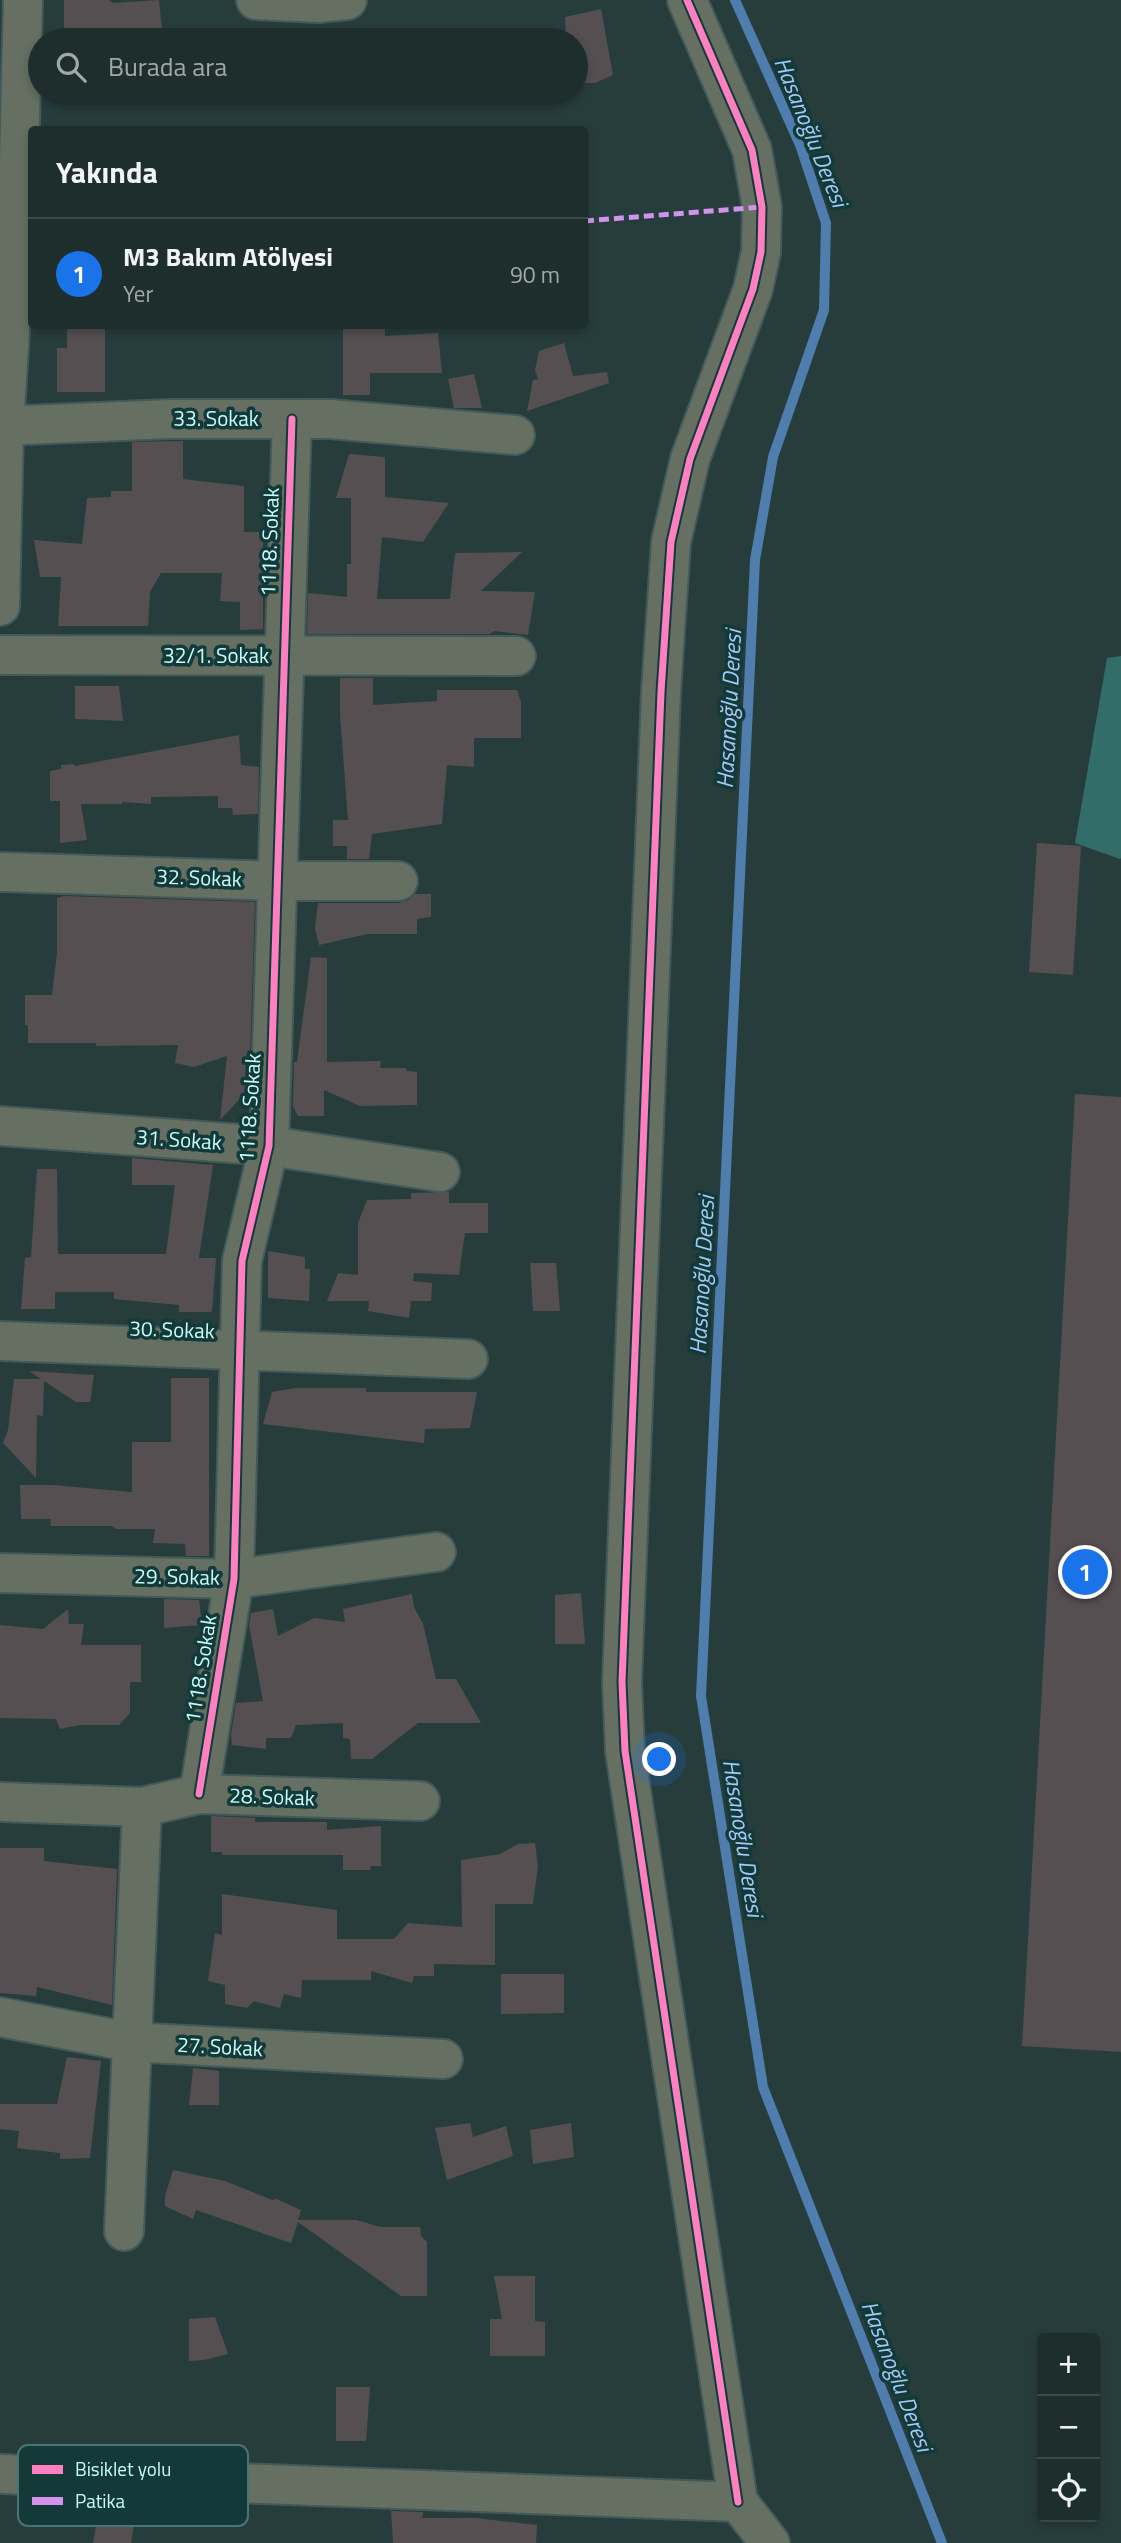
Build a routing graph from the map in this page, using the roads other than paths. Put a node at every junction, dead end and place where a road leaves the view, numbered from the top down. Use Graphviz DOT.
graph roads {
  1 [pos="23,0"];
  2 [pos="256,0"];
  3 [pos="347,0"];
  4 [pos="687,0"];
  5 [pos="16,202"];
  6 [pos="292,419"];
  7 [pos="2,426"];
  8 [pos="515,435"];
  9 [pos="0,606"];
  10 [pos="0,655"];
  11 [pos="283,656"];
  12 [pos="516,656"];
  13 [pos="0,872"];
  14 [pos="278,881"];
  15 [pos="398,881"];
  16 [pos="0,1126"];
  17 [pos="269,1146"];
  18 [pos="440,1172"];
  19 [pos="0,1341"];
  20 [pos="239,1350"];
  21 [pos="468,1359"];
  22 [pos="436,1552"];
  23 [pos="0,1573"];
  24 [pos="234,1579"];
  25 [pos="199,1794"];
  26 [pos="420,1801"];
  27 [pos="0,1802"];
  28 [pos="142,1807"];
  29 [pos="0,2017"];
  30 [pos="130,2042"];
  31 [pos="443,2059"];
  32 [pos="124,2231"];
  33 [pos="0,2474"];
  34 [pos="18,2475"];
  35 [pos="248,2483"];
  36 [pos="738,2502"];
  37 [pos="771,2543"];
  1 -- 5 [label="street"];
  2 -- 3 [label="street"];
  4 -- 36 [label="street"];
  5 -- 7 [label="street"];
  6 -- 7 [label="street, 33. Sokak"];
  6 -- 8 [label="street, 33. Sokak"];
  6 -- 11 [label="street, 1118. Sokak"];
  7 -- 9 [label="street"];
  10 -- 11 [label="street, 32/1. Sokak"];
  11 -- 12 [label="street, 32/1. Sokak"];
  11 -- 14 [label="street, 1118. Sokak"];
  13 -- 14 [label="street, 32. Sokak"];
  14 -- 15 [label="street, 32. Sokak"];
  14 -- 17 [label="street, 1118. Sokak"];
  16 -- 17 [label="street, 31. Sokak"];
  17 -- 18 [label="street, 31. Sokak"];
  17 -- 20 [label="street, 1118. Sokak"];
  19 -- 20 [label="street, 30. Sokak"];
  20 -- 21 [label="street, 30. Sokak"];
  20 -- 24 [label="street, 1118. Sokak"];
  22 -- 24 [label="street, 29. Sokak"];
  23 -- 24 [label="street, 29. Sokak"];
  24 -- 25 [label="street, 1118. Sokak"];
  25 -- 26 [label="street, 28. Sokak"];
  25 -- 28 [label="street, 28. Sokak"];
  27 -- 28 [label="street, 28. Sokak"];
  28 -- 30 [label="street"];
  29 -- 30 [label="street, 27. Sokak"];
  30 -- 31 [label="street, 27. Sokak"];
  30 -- 32 [label="street"];
  33 -- 34 [label="street"];
  35 -- 36 [label="street"];
  36 -- 37 [label="street"];
}
